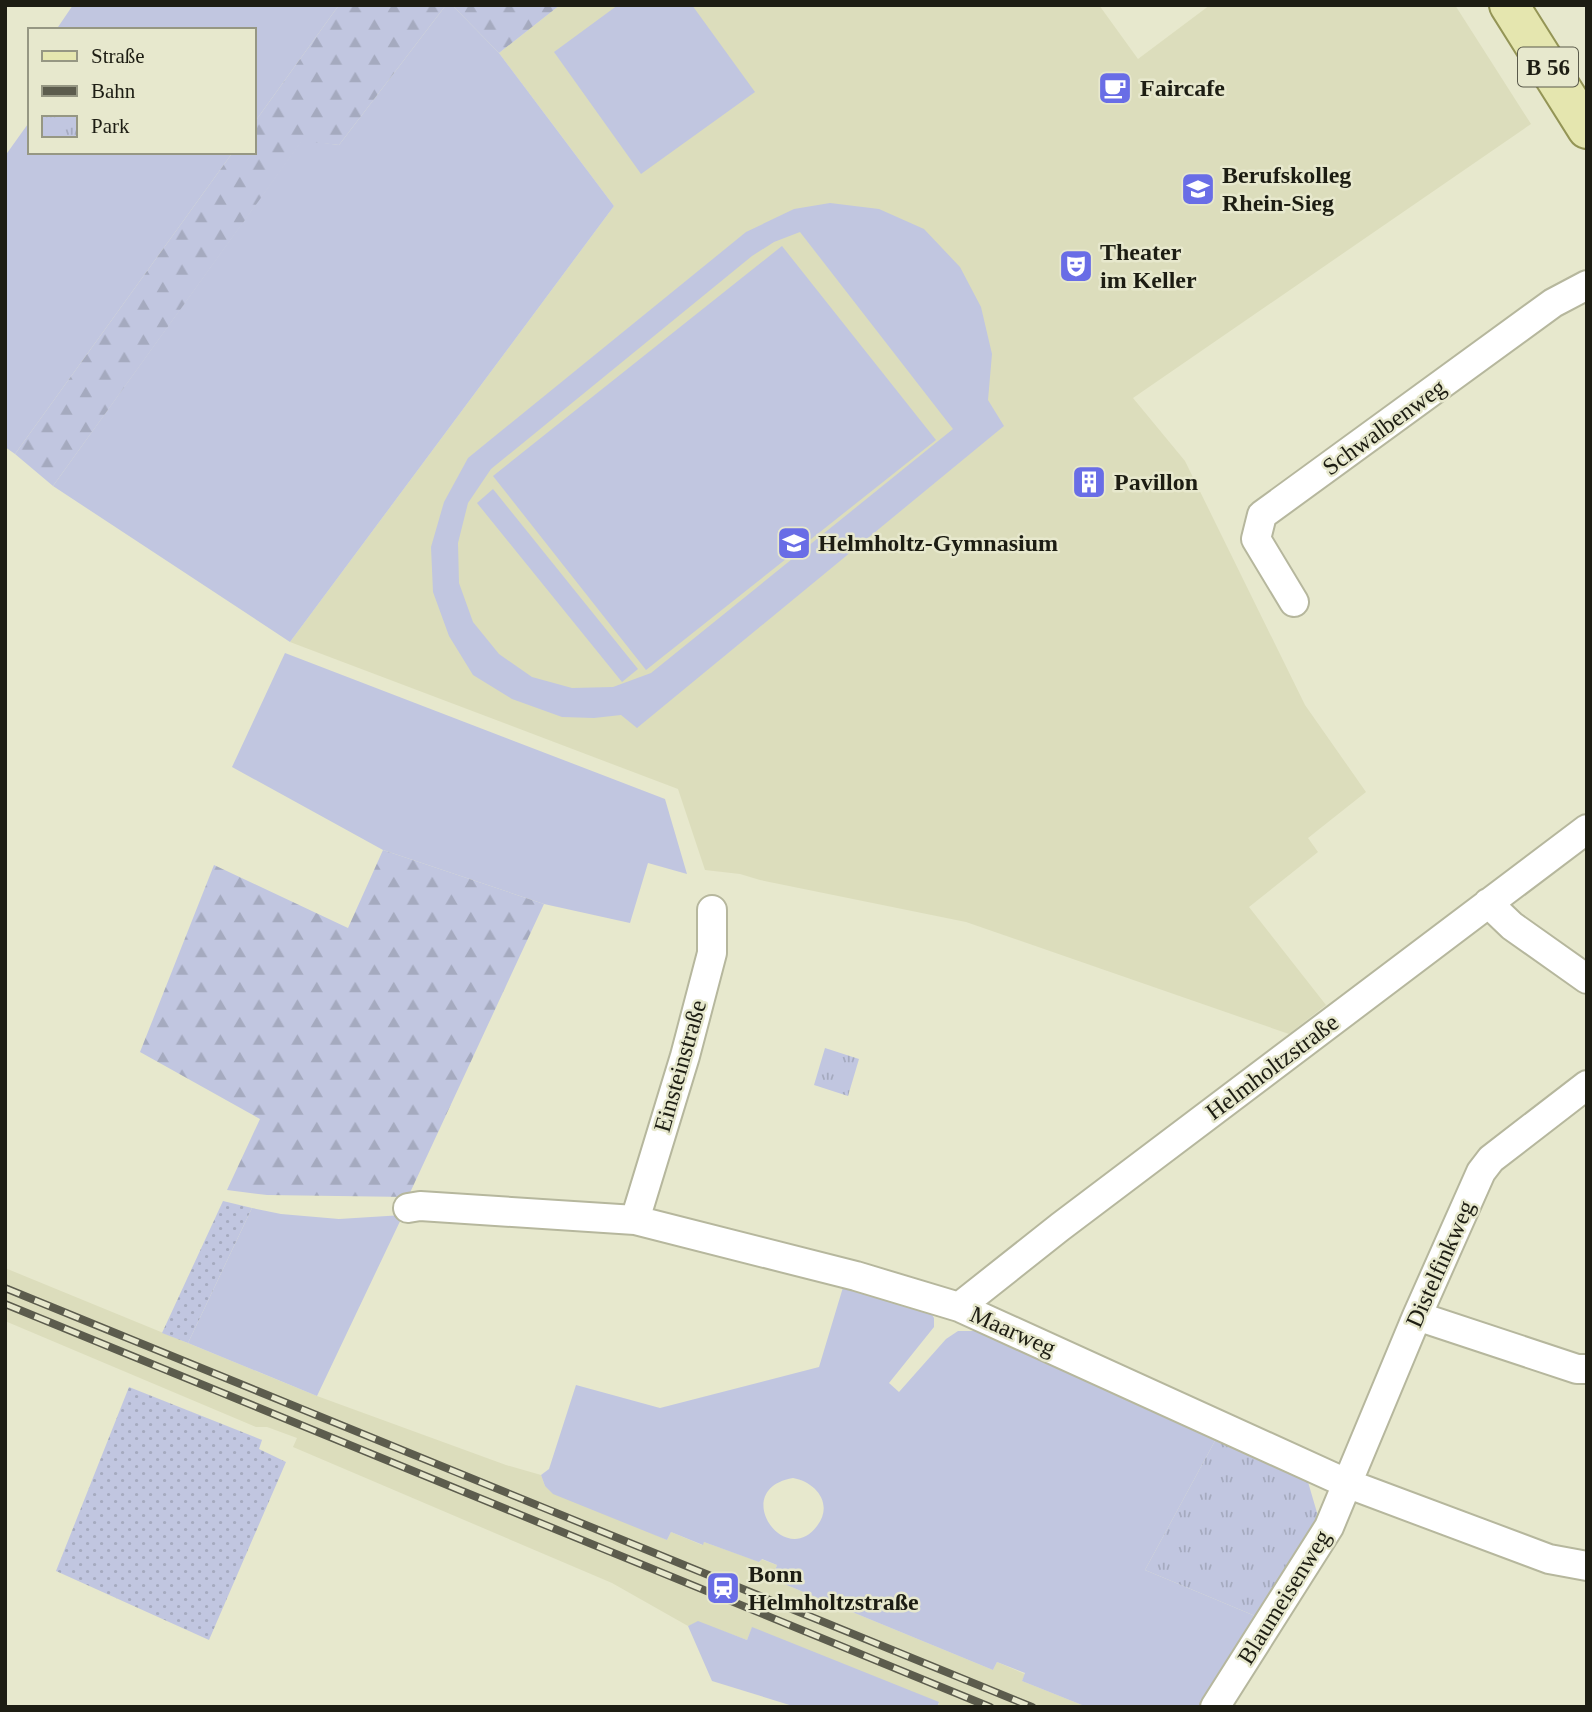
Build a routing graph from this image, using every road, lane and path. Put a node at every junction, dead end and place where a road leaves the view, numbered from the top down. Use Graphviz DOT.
graph roads {
  1 [pos="1509,5"];
  2 [pos="1587,129"];
  3 [pos="1587,285"];
  4 [pos="1294,602"];
  5 [pos="1587,829"];
  6 [pos="1488,903"];
  7 [pos="712,910"];
  8 [pos="1587,979"];
  9 [pos="1587,1085"];
  10 [pos="408,1208"];
  11 [pos="635,1220"];
  12 [pos="959,1307"];
  13 [pos="1417,1317"];
  14 [pos="1587,1369"];
  15 [pos="1346,1483"];
  16 [pos="1587,1566"];
  17 [pos="1215,1707"];
  1 -- 2 [label="main road, B 56"];
  3 -- 4 [label="street, Schwalbenweg"];
  5 -- 6 [label="street, Helmholtzstraße"];
  6 -- 8 [label="street"];
  6 -- 12 [label="street, Helmholtzstraße"];
  7 -- 11 [label="street, Einsteinstraße"];
  9 -- 13 [label="street, Distelfinkweg"];
  10 -- 11 [label="street, Maarweg"];
  11 -- 12 [label="street, Maarweg"];
  12 -- 15 [label="street, Maarweg"];
  13 -- 14 [label="street"];
  13 -- 15 [label="street, Distelfinkweg"];
  15 -- 16 [label="street, Maarweg"];
  15 -- 17 [label="street, Blaumeisenweg"];
}
